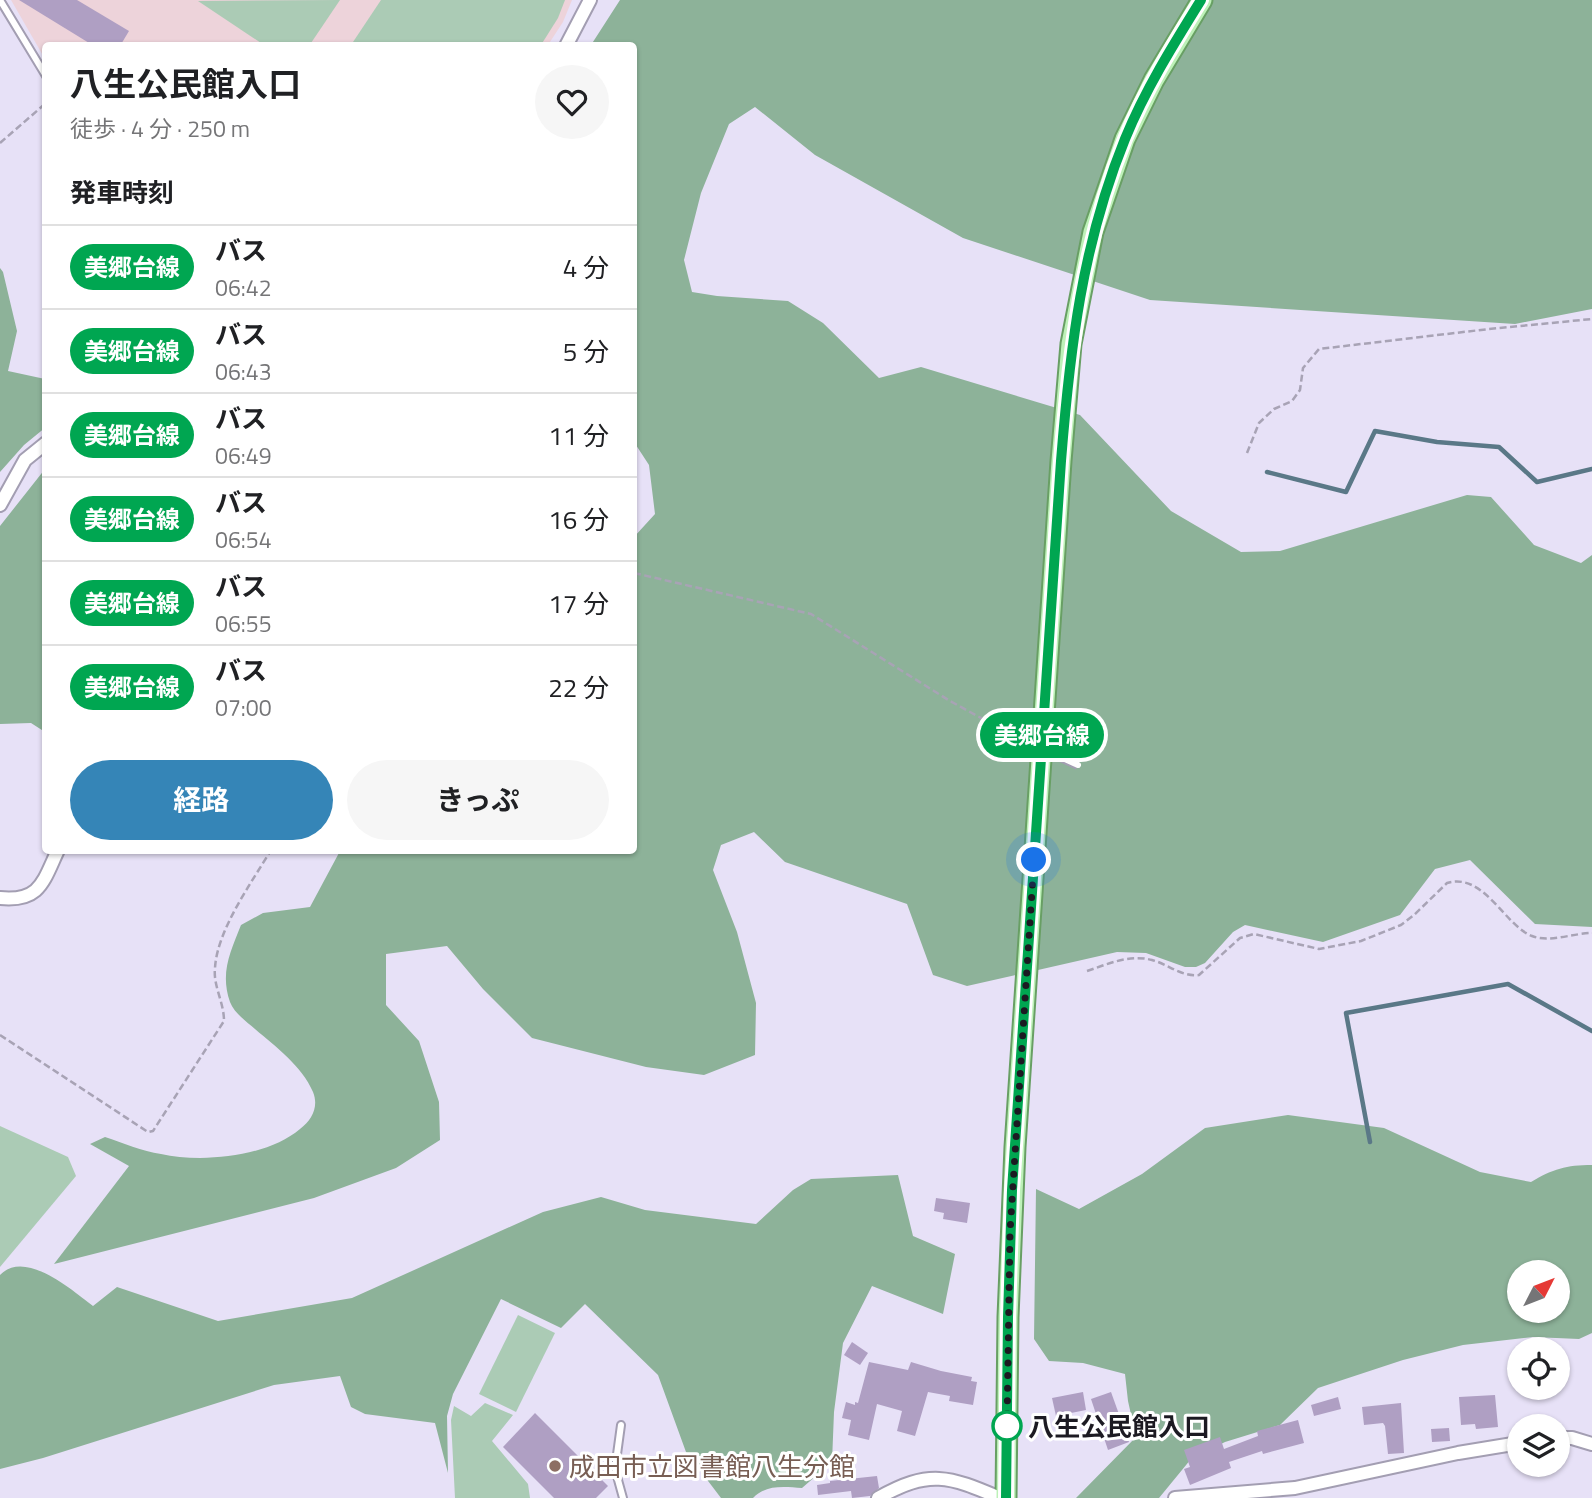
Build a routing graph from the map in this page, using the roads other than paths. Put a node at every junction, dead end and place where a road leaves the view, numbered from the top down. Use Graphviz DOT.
graph roads {
  1 [pos="0,0"];
  2 [pos="590,0"];
  3 [pos="1202,0"];
  4 [pos="568,42"];
  5 [pos="42,69"];
  6 [pos="42,446"];
  7 [pos="0,505"];
  8 [pos="1012,735"];
  9 [pos="1078,765"];
  10 [pos="56,854"];
  11 [pos="0,898"];
  12 [pos="621,1425"];
  13 [pos="1570,1438"];
  14 [pos="1592,1444"];
  15 [pos="1507,1445"];
  16 [pos="623,1498"];
  17 [pos="878,1498"];
  18 [pos="1000,1498"];
  19 [pos="1006,1498"];
  20 [pos="1174,1498"];
  1 -- 5 [label="lane"];
  2 -- 4 [label="street"];
  3 -- 19 [label="main road"];
  6 -- 7 [label="street"];
  8 -- 9 [label="lane, bridge"];
  10 -- 11 [label="street"];
  12 -- 16 [label="lane"];
  13 -- 14 [label="street"];
  15 -- 20 [label="street"];
  17 -- 18 [label="street"];
}
